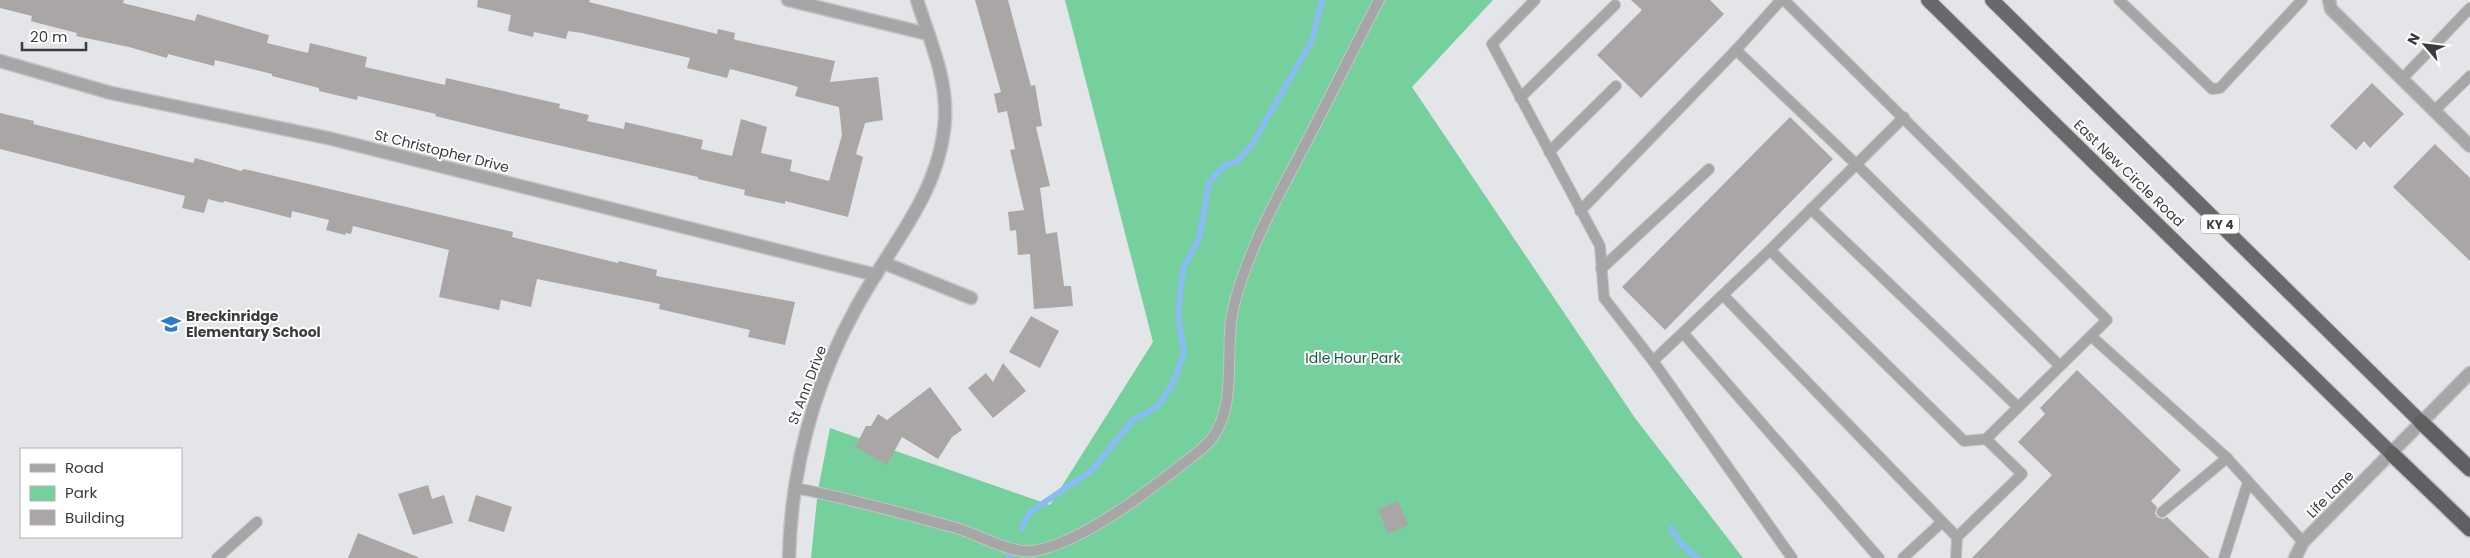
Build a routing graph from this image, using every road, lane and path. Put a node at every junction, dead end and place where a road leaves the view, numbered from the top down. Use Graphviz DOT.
graph roads {
  1 [pos="788,0"];
  2 [pos="917,0"];
  3 [pos="1379,0"];
  4 [pos="1535,0"];
  5 [pos="1782,0"];
  6 [pos="1928,0"];
  7 [pos="1992,0"];
  8 [pos="2119,0"];
  9 [pos="2302,0"];
  10 [pos="2329,0"];
  11 [pos="1615,5"];
  12 [pos="2470,8"];
  13 [pos="928,34"];
  14 [pos="1736,50"];
  15 [pos="0,61"];
  16 [pos="2470,76"];
  17 [pos="2402,79"];
  18 [pos="1616,86"];
  19 [pos="1520,98"];
  20 [pos="2434,111"];
  21 [pos="1904,117"];
  22 [pos="2470,146"];
  23 [pos="1549,152"];
  24 [pos="1856,164"];
  25 [pos="1709,169"];
  26 [pos="1811,209"];
  27 [pos="1580,211"];
  28 [pos="1770,250"];
  29 [pos="884,263"];
  30 [pos="1601,269"];
  31 [pos="876,275"];
  32 [pos="1723,295"];
  33 [pos="971,298"];
  34 [pos="1684,334"];
  35 [pos="2091,336"];
  36 [pos="1653,360"];
  37 [pos="2060,366"];
  38 [pos="2470,373"];
  39 [pos="2018,407"];
  40 [pos="2421,422"];
  41 [pos="1986,440"];
  42 [pos="2392,454"];
  43 [pos="2226,458"];
  44 [pos="2470,469"];
  45 [pos="2248,482"];
  46 [pos="795,488"];
  47 [pos="2162,512"];
  48 [pos="257,522"];
  49 [pos="1942,522"];
  50 [pos="2470,529"];
  51 [pos="1957,537"];
  52 [pos="2303,542"];
  53 [pos="1033,554"];
  54 [pos="217,558"];
  55 [pos="789,558"];
  56 [pos="1792,558"];
  57 [pos="1879,558"];
  58 [pos="1903,558"];
  59 [pos="1956,558"];
  60 [pos="2224,558"];
  61 [pos="2294,558"];
  1 -- 13 [label="street"];
  2 -- 13 [label="street, St Ann Drive"];
  3 -- 53 [label="lane"];
  4 -- 19 [label="lane"];
  5 -- 14 [label="lane"];
  5 -- 21 [label="lane"];
  6 -- 42 [label="highway, East New Circle Road"];
  7 -- 40 [label="highway, East New Circle Road / KY 4"];
  8 -- 9 [label="lane"];
  10 -- 17 [label="street"];
  11 -- 19 [label="lane"];
  12 -- 17 [label="lane"];
  13 -- 29 [label="street, St Ann Drive"];
  14 -- 24 [label="lane"];
  14 -- 27 [label="lane"];
  15 -- 31 [label="street, St Christopher Drive"];
  16 -- 20 [label="lane"];
  17 -- 20 [label="street"];
  18 -- 23 [label="lane"];
  19 -- 23 [label="lane"];
  20 -- 22 [label="street"];
  21 -- 24 [label="lane"];
  21 -- 35 [label="lane"];
  23 -- 27 [label="lane"];
  24 -- 26 [label="lane"];
  24 -- 37 [label="lane"];
  25 -- 30 [label="lane"];
  26 -- 28 [label="lane"];
  26 -- 39 [label="lane"];
  27 -- 30 [label="lane"];
  28 -- 32 [label="lane"];
  28 -- 41 [label="lane"];
  29 -- 31 [label="street, St Ann Drive"];
  29 -- 33 [label="street"];
  30 -- 36 [label="lane"];
  31 -- 46 [label="street, St Ann Drive"];
  32 -- 34 [label="lane"];
  32 -- 49 [label="lane"];
  34 -- 36 [label="lane"];
  34 -- 57 [label="lane"];
  35 -- 37 [label="lane"];
  35 -- 43 [label="lane"];
  36 -- 56 [label="lane"];
  37 -- 39 [label="lane"];
  38 -- 40 [label="street, Life Lane"];
  39 -- 41 [label="lane"];
  40 -- 42 [label="street, Life Lane"];
  40 -- 44 [label="highway, KY 4"];
  41 -- 51 [label="lane"];
  42 -- 50 [label="highway"];
  42 -- 52 [label="street, Life Lane"];
  43 -- 45 [label="lane"];
  43 -- 47 [label="lane"];
  45 -- 52 [label="lane"];
  45 -- 60 [label="lane"];
  46 -- 53 [label="lane"];
  46 -- 55 [label="street, St Ann Drive"];
  48 -- 54 [label="lane"];
  49 -- 51 [label="lane"];
  49 -- 58 [label="lane"];
  51 -- 59 [label="lane"];
  52 -- 61 [label="street, Life Lane"];
}
